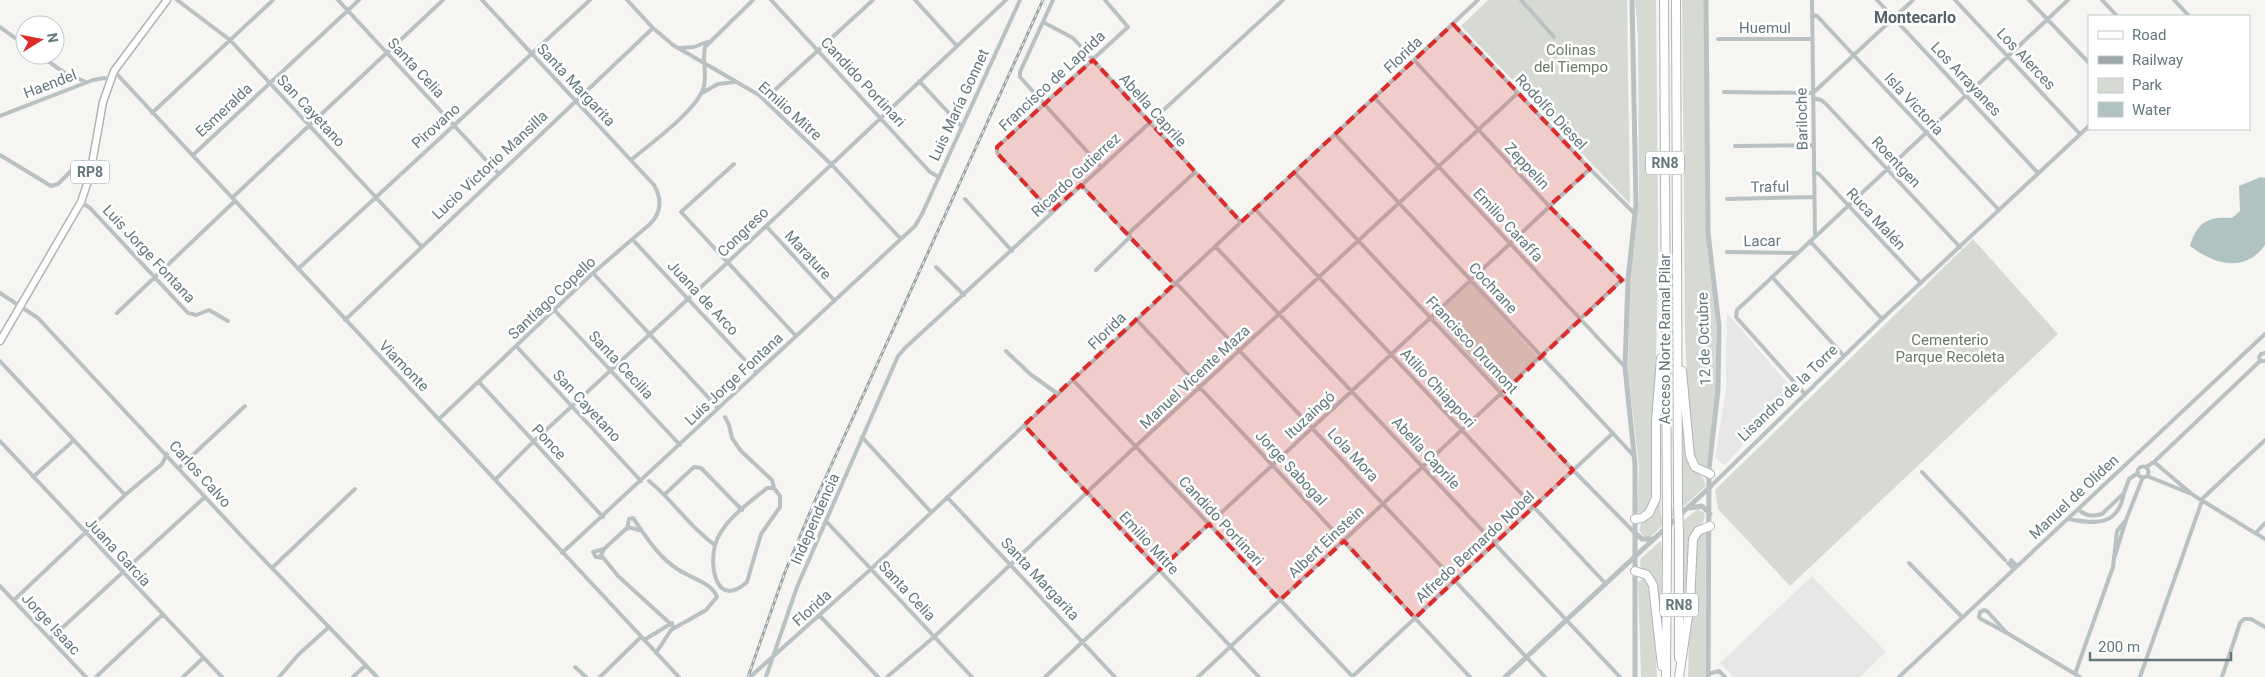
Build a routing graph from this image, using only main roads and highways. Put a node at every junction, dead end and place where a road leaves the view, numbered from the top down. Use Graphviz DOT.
graph roads {
  1 [pos="167,0"];
  2 [pos="1663,1"];
  3 [pos="1676,1"];
  4 [pos="1677,315"];
  5 [pos="1665,322"];
  6 [pos="0,341"];
  7 [pos="1710,474"];
  8 [pos="1634,519"];
  9 [pos="1710,526"];
  10 [pos="1635,571"];
  11 [pos="1665,677"];
  12 [pos="1679,677"];
  1 -- 6 [label="main road, RP8"];
  2 -- 5 [label="highway, Acceso Norte Ramal Pilar / RN8"];
  3 -- 4 [label="highway, Acceso Norte Ramal Pilar / RN8"];
  4 -- 7 [label="highway"];
  4 -- 12 [label="highway, Acceso Norte Ramal Pilar / RN8, bridge"];
  5 -- 8 [label="highway"];
  5 -- 11 [label="highway, Acceso Norte Ramal Pilar / RN8, bridge"];
  9 -- 12 [label="highway"];
  10 -- 11 [label="highway"];
}
